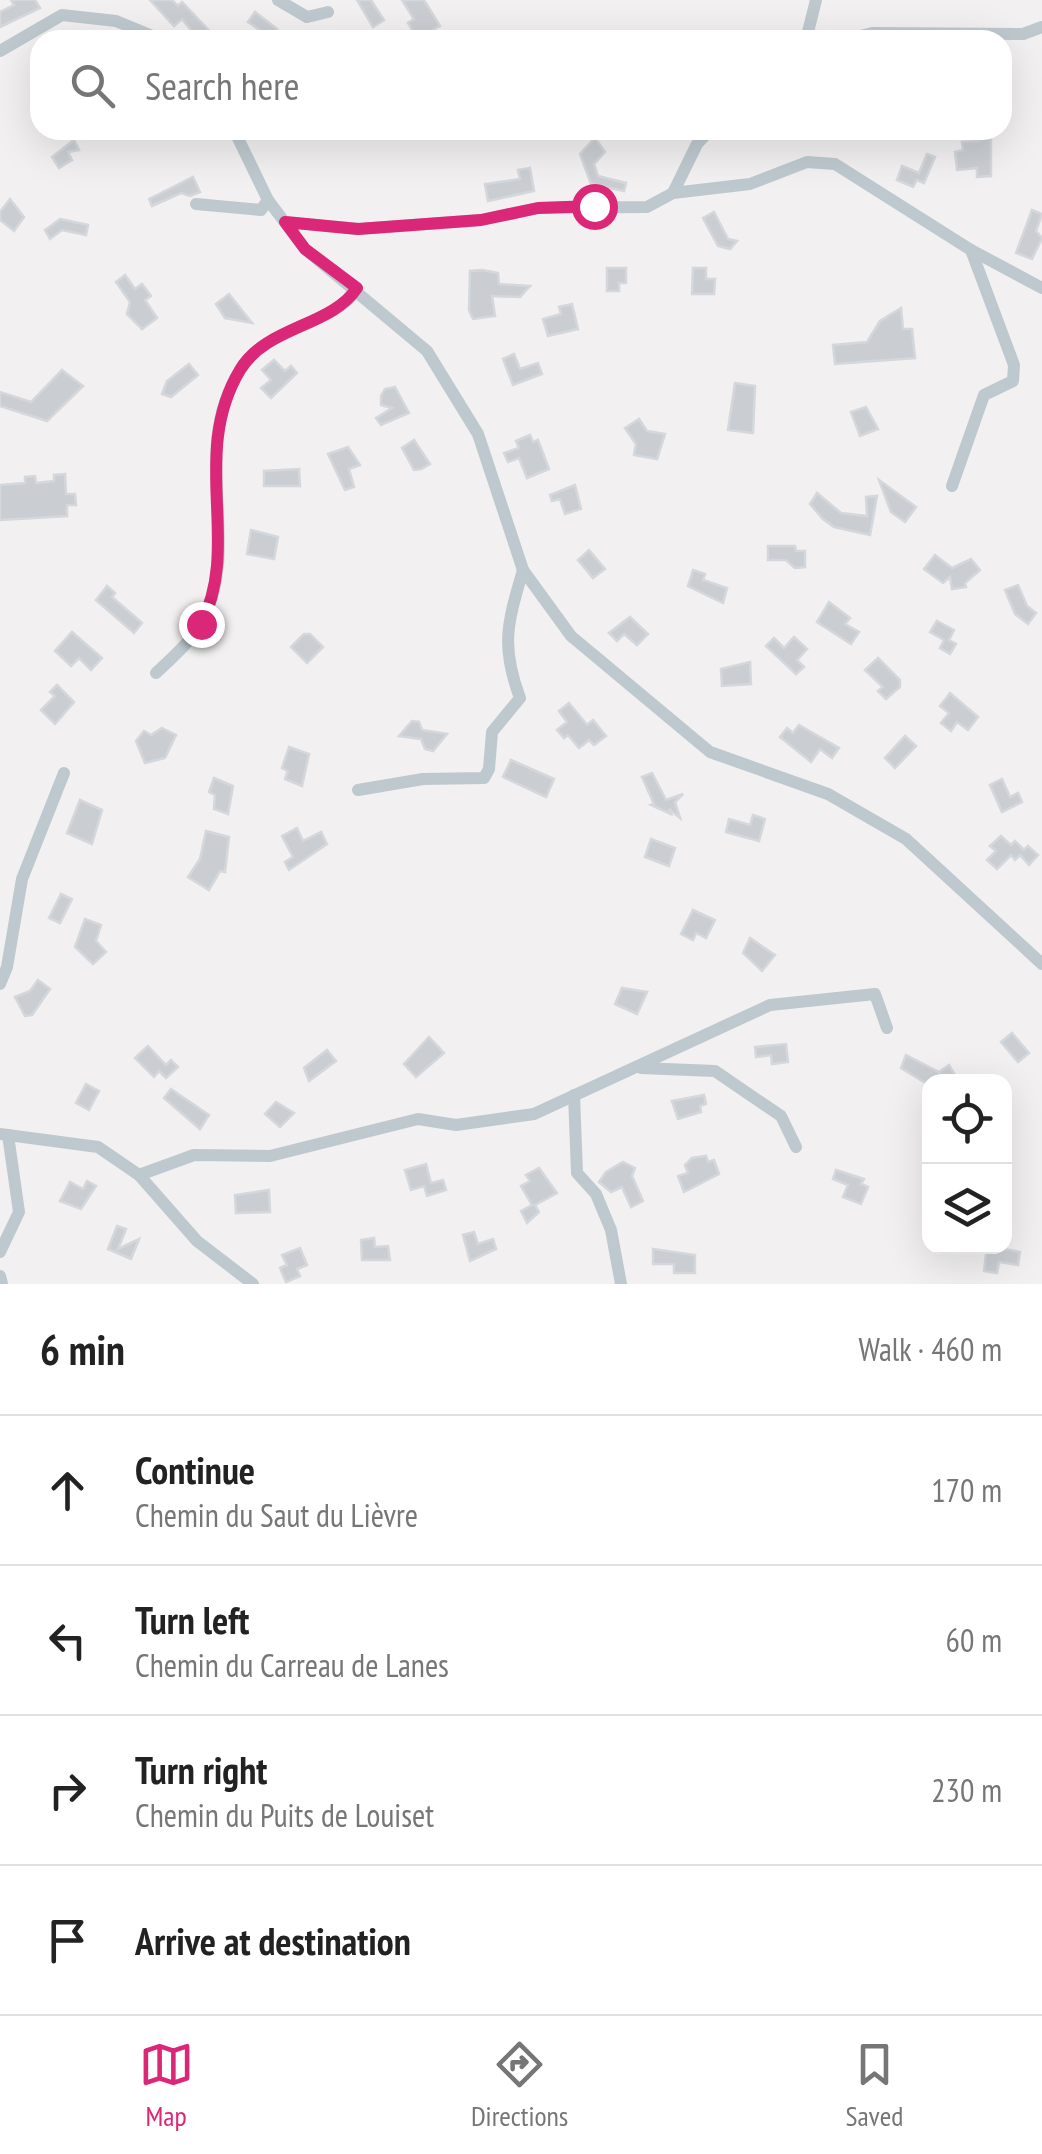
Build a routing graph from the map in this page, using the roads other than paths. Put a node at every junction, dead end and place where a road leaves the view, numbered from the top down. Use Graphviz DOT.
graph roads {
  1 [pos="278,0"];
  2 [pos="816,0"];
  3 [pos="328,12"];
  4 [pos="1042,26"];
  5 [pos="37,30"];
  6 [pos="138,30"];
  7 [pos="808,30"];
  8 [pos="30,34"];
  9 [pos="1012,34"];
  10 [pos="0,52"];
  11 [pos="239,140"];
  12 [pos="701,140"];
  13 [pos="673,193"];
  14 [pos="268,200"];
  15 [pos="196,204"];
  16 [pos="285,222"];
  17 [pos="972,250"];
  18 [pos="357,288"];
  19 [pos="1042,288"];
  20 [pos="952,486"];
  21 [pos="523,570"];
  22 [pos="156,674"];
  23 [pos="64,773"];
  24 [pos="358,790"];
  25 [pos="1042,964"];
  26 [pos="0,984"];
  27 [pos="887,1028"];
  28 [pos="638,1068"];
  29 [pos="574,1095"];
  30 [pos="4,1134"];
  31 [pos="796,1146"];
  32 [pos="139,1175"];
  33 [pos="0,1252"];
  34 [pos="0,1276"];
  35 [pos="2,1284"];
  36 [pos="253,1284"];
  37 [pos="621,1284"];
  1 -- 3 [label="street"];
  2 -- 7 [label="street"];
  4 -- 9 [label="street"];
  5 -- 6 [label="street"];
  8 -- 10 [label="street"];
  11 -- 14 [label="street"];
  12 -- 13 [label="street"];
  13 -- 16 [label="street"];
  13 -- 17 [label="street"];
  14 -- 15 [label="street"];
  14 -- 16 [label="street"];
  16 -- 18 [label="street"];
  17 -- 19 [label="street"];
  17 -- 20 [label="street"];
  18 -- 21 [label="street"];
  18 -- 22 [label="street"];
  21 -- 24 [label="street"];
  21 -- 25 [label="street"];
  23 -- 26 [label="street"];
  27 -- 28 [label="street"];
  28 -- 29 [label="street"];
  28 -- 31 [label="street"];
  29 -- 32 [label="street"];
  29 -- 37 [label="street"];
  30 -- 32 [label="street"];
  30 -- 33 [label="street"];
  32 -- 36 [label="street"];
  34 -- 35 [label="street"];
}
